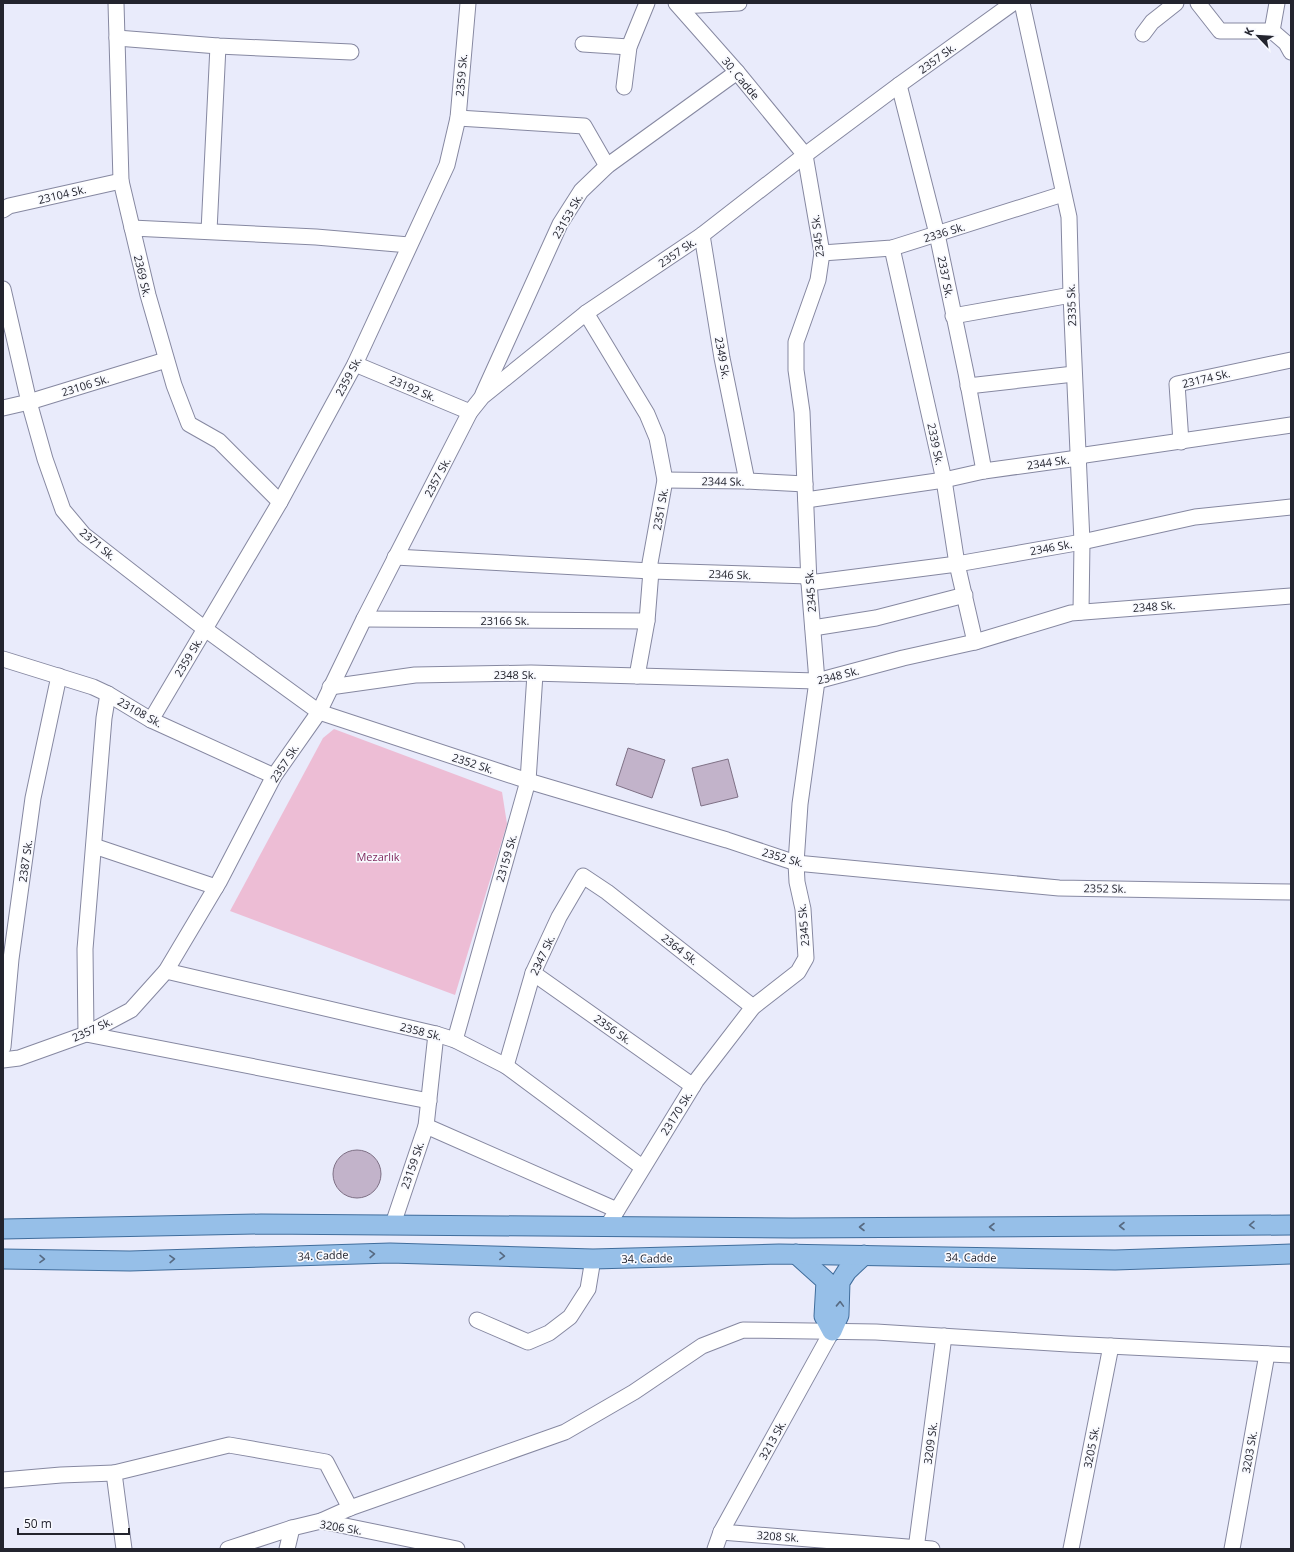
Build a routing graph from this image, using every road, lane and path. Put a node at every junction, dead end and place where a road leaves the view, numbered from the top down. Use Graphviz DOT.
graph roads {
  1 [pos="116,3"];
  2 [pos="468,3"];
  3 [pos="647,3"];
  4 [pos="739,3"];
  5 [pos="1013,3"];
  6 [pos="1022,3"];
  7 [pos="1176,3"];
  8 [pos="1198,3"];
  9 [pos="1276,3"];
  10 [pos="678,4"];
  11 [pos="1272,31"];
  12 [pos="1143,34"];
  13 [pos="117,38"];
  14 [pos="583,44"];
  15 [pos="218,46"];
  16 [pos="629,47"];
  17 [pos="351,52"];
  18 [pos="1291,52"];
  19 [pos="737,72"];
  20 [pos="899,85"];
  21 [pos="624,87"];
  22 [pos="458,118"];
  23 [pos="805,155"];
  24 [pos="607,166"];
  25 [pos="121,181"];
  26 [pos="1063,194"];
  27 [pos="3,210"];
  28 [pos="132,228"];
  29 [pos="209,231"];
  30 [pos="937,234"];
  31 [pos="702,235"];
  32 [pos="409,245"];
  33 [pos="892,248"];
  34 [pos="822,253"];
  35 [pos="3,289"];
  36 [pos="1071,295"];
  37 [pos="586,313"];
  38 [pos="953,316"];
  39 [pos="166,360"];
  40 [pos="1291,360"];
  41 [pos="355,364"];
  42 [pos="1074,374"];
  43 [pos="968,386"];
  44 [pos="482,397"];
  45 [pos="29,402"];
  46 [pos="3,408"];
  47 [pos="470,412"];
  48 [pos="1291,425"];
  49 [pos="1181,442"];
  50 [pos="1078,458"];
  51 [pos="984,471"];
  52 [pos="665,480"];
  53 [pos="944,480"];
  54 [pos="747,481"];
  55 [pos="805,484"];
  56 [pos="806,500"];
  57 [pos="280,502"];
  58 [pos="1291,507"];
  59 [pos="1082,542"];
  60 [pos="395,557"];
  61 [pos="958,564"];
  62 [pos="651,571"];
  63 [pos="809,580"];
  64 [pos="965,595"];
  65 [pos="1291,596"];
  66 [pos="1081,612"];
  67 [pos="364,619"];
  68 [pos="647,621"];
  69 [pos="813,628"];
  70 [pos="205,629"];
  71 [pos="975,642"];
  72 [pos="3,659"];
  73 [pos="535,674"];
  74 [pos="59,676"];
  75 [pos="637,676"];
  76 [pos="817,681"];
  77 [pos="330,687"];
  78 [pos="108,694"];
  79 [pos="318,712"];
  80 [pos="151,720"];
  81 [pos="274,776"];
  82 [pos="528,781"];
  83 [pos="94,846"];
  84 [pos="796,863"];
  85 [pos="216,887"];
  86 [pos="606,892"];
  87 [pos="1291,892"];
  88 [pos="7,958"];
  89 [pos="166,970"];
  90 [pos="533,973"];
  91 [pos="753,1007"];
  92 [pos="86,1034"];
  93 [pos="436,1034"];
  94 [pos="455,1040"];
  95 [pos="3,1047"];
  96 [pos="3,1060"];
  97 [pos="506,1066"];
  98 [pos="693,1086"];
  99 [pos="429,1101"];
  100 [pos="426,1126"];
  101 [pos="642,1167"];
  102 [pos="612,1217"];
  103 [pos="392,1224"];
  104 [pos="1291,1225"];
  105 [pos="3,1229"];
  106 [pos="796,1254"];
  107 [pos="1291,1254"];
  108 [pos="864,1256"];
  109 [pos="3,1259"];
  110 [pos="593,1259"];
  111 [pos="833,1282"];
  112 [pos="477,1320"];
  113 [pos="832,1331"];
  114 [pos="944,1336"];
  115 [pos="1110,1346"];
  116 [pos="1267,1354"];
  117 [pos="1291,1355"];
  118 [pos="114,1473"];
  119 [pos="3,1480"];
  120 [pos="350,1508"];
  121 [pos="320,1521"];
  122 [pos="292,1528"];
  123 [pos="720,1532"];
  124 [pos="916,1548"];
  125 [pos="124,1549"];
  126 [pos="228,1549"];
  127 [pos="287,1549"];
  128 [pos="457,1549"];
  129 [pos="715,1549"];
  130 [pos="932,1549"];
  131 [pos="1071,1549"];
  132 [pos="1232,1549"];
  1 -- 13 [label="street, 2369 Sk."];
  2 -- 22 [label="street, 2359 Sk."];
  3 -- 16 [label="street"];
  4 -- 10 [label="street"];
  5 -- 20 [label="street, 2357 Sk."];
  6 -- 26 [label="street, 2335 Sk."];
  7 -- 12 [label="street"];
  8 -- 11 [label="street"];
  9 -- 11 [label="street"];
  10 -- 19 [label="street, 30. Cadde"];
  11 -- 18 [label="street"];
  13 -- 15 [label="street"];
  13 -- 25 [label="street, 2369 Sk."];
  14 -- 16 [label="street"];
  15 -- 17 [label="street"];
  15 -- 29 [label="street"];
  16 -- 21 [label="street"];
  19 -- 23 [label="street, 30. Cadde"];
  19 -- 24 [label="street, 23153 Sk."];
  20 -- 23 [label="street, 2357 Sk."];
  20 -- 30 [label="street, 2337 Sk."];
  22 -- 24 [label="street"];
  22 -- 32 [label="street, 2359 Sk."];
  23 -- 31 [label="street, 2357 Sk."];
  23 -- 34 [label="street, 2345 Sk."];
  24 -- 44 [label="street, 23153 Sk."];
  25 -- 27 [label="street, 23104 Sk."];
  25 -- 28 [label="street, 2369 Sk."];
  26 -- 30 [label="street, 2336 Sk."];
  26 -- 36 [label="street, 2335 Sk."];
  28 -- 29 [label="street"];
  28 -- 39 [label="street, 2369 Sk."];
  29 -- 32 [label="street"];
  30 -- 33 [label="street, 2336 Sk."];
  30 -- 38 [label="street, 2337 Sk."];
  31 -- 37 [label="street, 2357 Sk."];
  31 -- 54 [label="street, 2349 Sk."];
  32 -- 41 [label="street, 2359 Sk."];
  33 -- 34 [label="street, 2336 Sk."];
  33 -- 53 [label="street, 2339 Sk."];
  34 -- 55 [label="street, 2345 Sk."];
  35 -- 45 [label="street, 2371 Sk."];
  36 -- 38 [label="street"];
  36 -- 42 [label="street, 2335 Sk."];
  37 -- 44 [label="street, 2357 Sk."];
  37 -- 52 [label="street, 2351 Sk."];
  38 -- 43 [label="street, 2337 Sk."];
  39 -- 45 [label="street, 23106 Sk."];
  39 -- 57 [label="street, 2369 Sk."];
  40 -- 49 [label="street, 23174 Sk."];
  41 -- 47 [label="street, 23192 Sk."];
  41 -- 57 [label="street, 2359 Sk."];
  42 -- 43 [label="street"];
  42 -- 50 [label="street, 2335 Sk."];
  43 -- 51 [label="street, 2337 Sk."];
  44 -- 47 [label="street, 2357 Sk."];
  45 -- 46 [label="street, 23106 Sk."];
  45 -- 70 [label="street, 2371 Sk."];
  47 -- 60 [label="street, 2357 Sk."];
  48 -- 49 [label="street, 2344 Sk."];
  49 -- 50 [label="street, 2344 Sk."];
  50 -- 51 [label="street, 2344 Sk."];
  50 -- 59 [label="street, 2335 Sk."];
  51 -- 53 [label="street, 2344 Sk."];
  52 -- 54 [label="street, 2344 Sk."];
  52 -- 62 [label="street, 2351 Sk."];
  53 -- 56 [label="street, 2344 Sk."];
  53 -- 61 [label="street, 2339 Sk."];
  54 -- 55 [label="street, 2344 Sk."];
  55 -- 56 [label="street, 2345 Sk."];
  56 -- 63 [label="street, 2345 Sk."];
  57 -- 70 [label="street, 2359 Sk."];
  58 -- 59 [label="street, 2346 Sk."];
  59 -- 61 [label="street, 2346 Sk."];
  59 -- 66 [label="street, 2335 Sk."];
  60 -- 62 [label="street, 2346 Sk."];
  60 -- 67 [label="street, 2357 Sk."];
  61 -- 63 [label="street, 2346 Sk."];
  61 -- 64 [label="street, 2339 Sk."];
  62 -- 63 [label="street, 2346 Sk."];
  62 -- 68 [label="street, 2351 Sk."];
  63 -- 69 [label="street, 2345 Sk."];
  64 -- 69 [label="street"];
  64 -- 71 [label="street, 2339 Sk."];
  65 -- 66 [label="street, 2348 Sk."];
  66 -- 71 [label="street, 2348 Sk."];
  67 -- 68 [label="street, 23166 Sk."];
  67 -- 77 [label="street, 2357 Sk."];
  68 -- 75 [label="street, 2351 Sk."];
  69 -- 76 [label="street, 2345 Sk."];
  70 -- 79 [label="street, 2371 Sk."];
  70 -- 80 [label="street, 2359 Sk."];
  71 -- 76 [label="street, 2348 Sk."];
  72 -- 74 [label="street, 23108 Sk."];
  73 -- 75 [label="street, 2348 Sk."];
  73 -- 77 [label="street, 2348 Sk."];
  73 -- 82 [label="street, 23159 Sk."];
  74 -- 78 [label="street, 23108 Sk."];
  74 -- 88 [label="street, 2387 Sk."];
  75 -- 76 [label="street, 2348 Sk."];
  76 -- 84 [label="street, 2345 Sk."];
  77 -- 79 [label="street, 2357 Sk."];
  78 -- 80 [label="street, 23108 Sk."];
  78 -- 83 [label="street"];
  79 -- 81 [label="street, 2357 Sk."];
  79 -- 82 [label="street, 2352 Sk."];
  80 -- 81 [label="street, 23108 Sk."];
  81 -- 85 [label="street, 2357 Sk."];
  82 -- 84 [label="street, 2352 Sk."];
  82 -- 94 [label="street, 23159 Sk."];
  83 -- 85 [label="street"];
  83 -- 92 [label="street"];
  84 -- 87 [label="street, 2352 Sk."];
  84 -- 91 [label="street, 2345 Sk."];
  85 -- 89 [label="street, 2357 Sk."];
  86 -- 90 [label="street, 2347 Sk."];
  86 -- 91 [label="street, 2364 Sk."];
  88 -- 95 [label="street, 2387 Sk."];
  89 -- 92 [label="street, 2357 Sk."];
  89 -- 93 [label="street, 2358 Sk."];
  90 -- 97 [label="street, 2347 Sk."];
  90 -- 98 [label="street, 2356 Sk."];
  91 -- 98 [label="street, 23170 Sk."];
  92 -- 96 [label="street, 2357 Sk."];
  92 -- 99 [label="street"];
  93 -- 94 [label="street, 2358 Sk."];
  93 -- 99 [label="street, 23159 Sk."];
  94 -- 97 [label="street, 2358 Sk."];
  97 -- 101 [label="street, 2358 Sk."];
  98 -- 101 [label="street, 23170 Sk."];
  99 -- 100 [label="street, 23159 Sk."];
  100 -- 102 [label="street"];
  100 -- 103 [label="street, 23159 Sk."];
  101 -- 102 [label="street, 23170 Sk."];
  102 -- 103 [label="main road"];
  104 -- 102 [label="main road, one-way"];
  103 -- 105 [label="main road"];
  106 -- 108 [label="main road, 34. Cadde"];
  106 -- 110 [label="main road, 34. Cadde"];
  106 -- 111 [label="main road"];
  107 -- 108 [label="main road, 34. Cadde"];
  108 -- 111 [label="main road"];
  109 -- 110 [label="main road, 34. Cadde, one-way"];
  110 -- 112 [label="street"];
  111 -- 113 [label="main road"];
  113 -- 114 [label="street"];
  113 -- 120 [label="street"];
  113 -- 123 [label="street, 3213 Sk."];
  114 -- 115 [label="street"];
  114 -- 124 [label="street, 3209 Sk."];
  115 -- 116 [label="street"];
  115 -- 131 [label="street, 3205 Sk."];
  116 -- 117 [label="street"];
  116 -- 132 [label="street, 3203 Sk."];
  118 -- 119 [label="street"];
  118 -- 120 [label="street"];
  118 -- 125 [label="street"];
  120 -- 121 [label="street"];
  121 -- 122 [label="street, 3206 Sk."];
  121 -- 128 [label="street, 3206 Sk."];
  122 -- 126 [label="street, 3206 Sk."];
  122 -- 127 [label="street"];
  123 -- 124 [label="street, 3208 Sk."];
  123 -- 129 [label="street, 3213 Sk."];
  124 -- 130 [label="street, 3208 Sk."];
}
